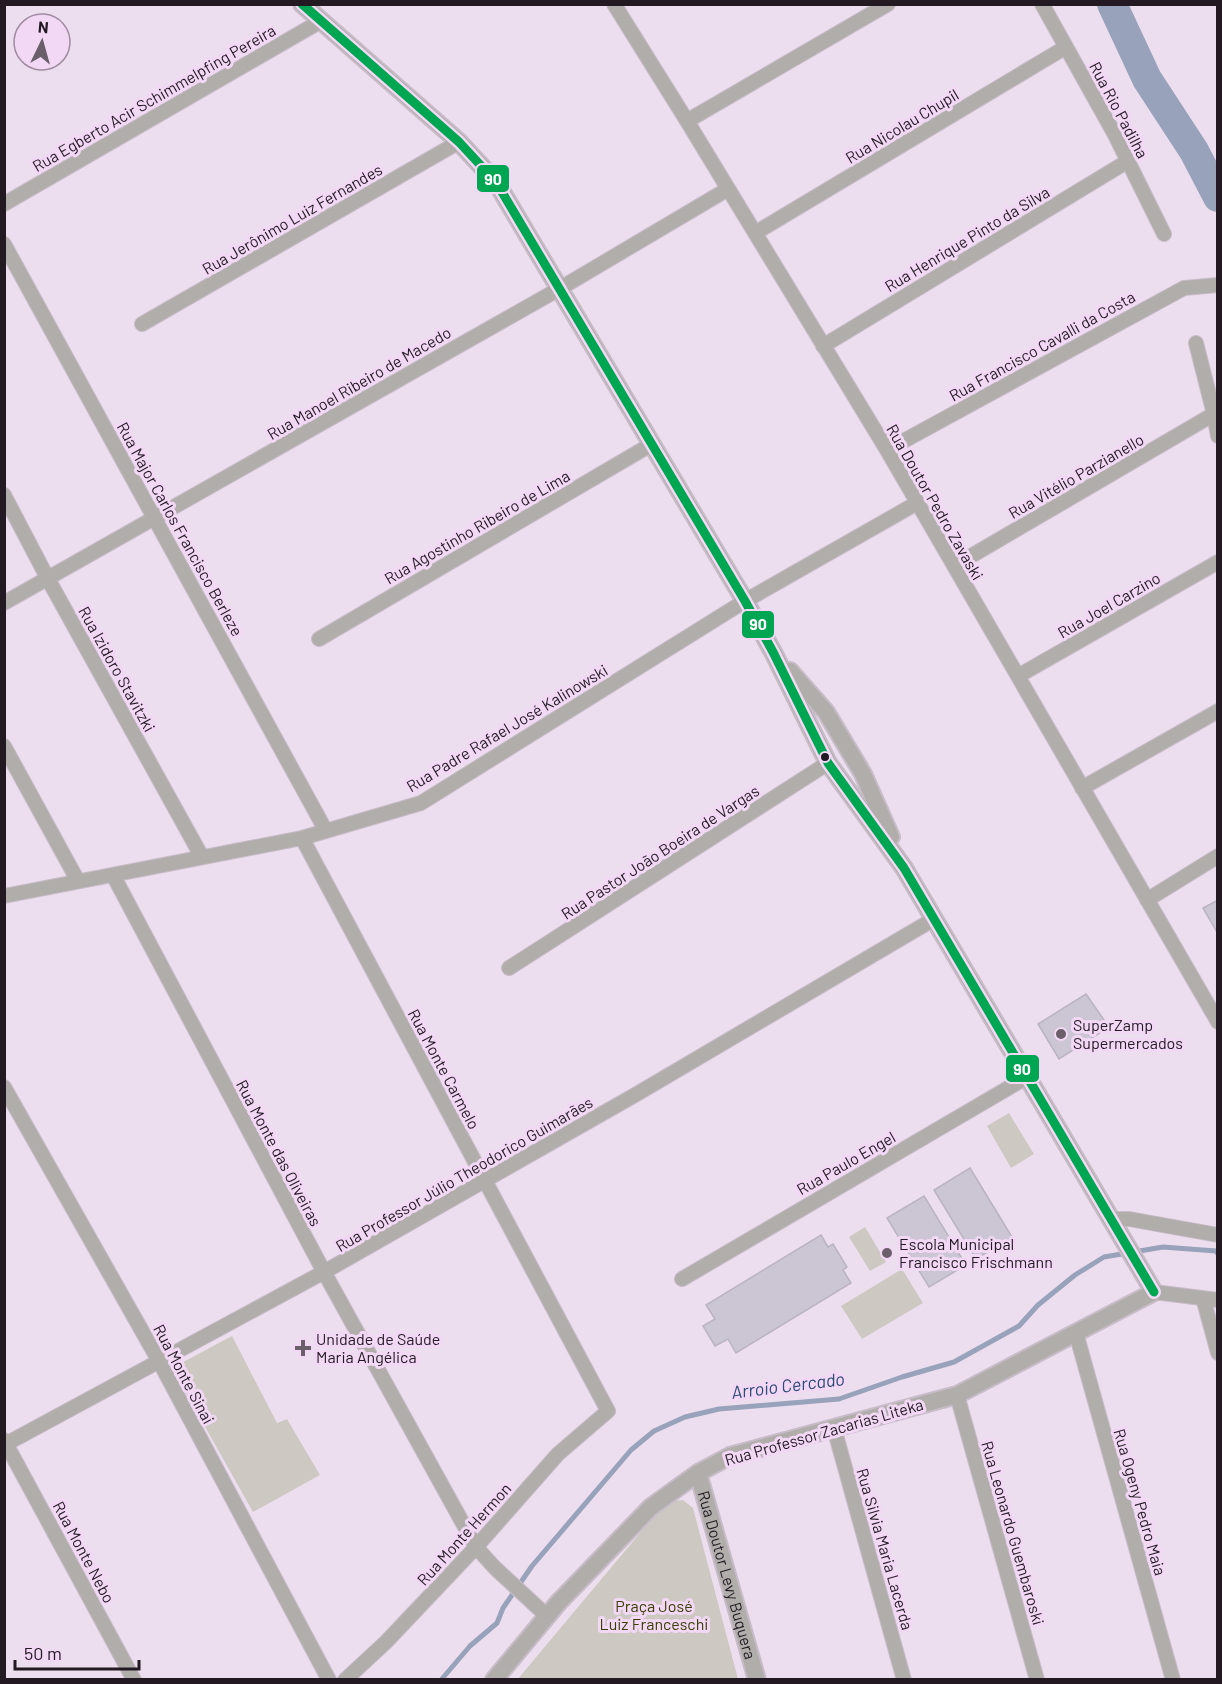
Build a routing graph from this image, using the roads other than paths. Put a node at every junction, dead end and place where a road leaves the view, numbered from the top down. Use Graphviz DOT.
graph roads {
  1 [pos="302,4"];
  2 [pos="614,4"];
  3 [pos="888,4"];
  4 [pos="1042,4"];
  5 [pos="321,21"];
  6 [pos="1066,47"];
  7 [pos="687,121"];
  8 [pos="459,142"];
  9 [pos="1128,161"];
  10 [pos="728,189"];
  11 [pos="4,204"];
  12 [pos="755,233"];
  13 [pos="1164,234"];
  14 [pos="4,244"];
  15 [pos="1216,285"];
  16 [pos="559,289"];
  17 [pos="142,324"];
  18 [pos="1196,343"];
  19 [pos="823,346"];
  20 [pos="1214,414"];
  21 [pos="1218,436"];
  22 [pos="652,444"];
  23 [pos="887,450"];
  24 [pos="4,495"];
  25 [pos="917,503"];
  26 [pos="156,518"];
  27 [pos="1218,562"];
  28 [pos="954,566"];
  29 [pos="48,579"];
  30 [pos="745,601"];
  31 [pos="4,603"];
  32 [pos="319,639"];
  33 [pos="773,652"];
  34 [pos="1018,676"];
  35 [pos="1218,711"];
  36 [pos="4,746"];
  37 [pos="828,763"];
  38 [pos="1082,788"];
  39 [pos="326,831"];
  40 [pos="302,838"];
  41 [pos="1218,856"];
  42 [pos="202,857"];
  43 [pos="904,868"];
  44 [pos="113,874"];
  45 [pos="78,881"];
  46 [pos="4,896"];
  47 [pos="1147,900"];
  48 [pos="934,919"];
  49 [pos="509,968"];
  50 [pos="1218,1022"];
  51 [pos="1027,1077"];
  52 [pos="4,1087"];
  53 [pos="485,1180"];
  54 [pos="1115,1226"];
  55 [pos="1218,1235"];
  56 [pos="324,1272"];
  57 [pos="682,1279"];
  58 [pos="1154,1292"];
  59 [pos="1203,1298"];
  60 [pos="1218,1300"];
  61 [pos="1076,1333"];
  62 [pos="1218,1353"];
  63 [pos="159,1361"];
  64 [pos="957,1395"];
  65 [pos="608,1411"];
  66 [pos="834,1428"];
  67 [pos="5,1443"];
  68 [pos="698,1473"];
  69 [pos="476,1547"];
  70 [pos="547,1616"];
  71 [pos="134,1680"];
  72 [pos="329,1680"];
  73 [pos="345,1680"];
  74 [pos="494,1680"];
  75 [pos="757,1680"];
  76 [pos="904,1680"];
  77 [pos="1037,1680"];
  78 [pos="1173,1680"];
  1 -- 5 [label="street"];
  2 -- 7 [label="street, Rua Doutor Pedro Zavaski"];
  3 -- 7 [label="street"];
  4 -- 6 [label="street, Rua Rio Padilha"];
  5 -- 8 [label="street"];
  5 -- 11 [label="street, Rua Egberto Acir Schimmelpfing Pereira"];
  6 -- 9 [label="street, Rua Rio Padilha"];
  6 -- 12 [label="street, Rua Nicolau Chupil"];
  7 -- 10 [label="street, Rua Doutor Pedro Zavaski"];
  8 -- 16 [label="street"];
  8 -- 17 [label="street, Rua Jerônimo Luiz Fernandes"];
  9 -- 13 [label="street, Rua Rio Padilha"];
  9 -- 19 [label="street, Rua Henrique Pinto da Silva"];
  10 -- 12 [label="street, Rua Doutor Pedro Zavaski"];
  10 -- 16 [label="street, Rua Manoel Ribeiro de Macedo"];
  12 -- 19 [label="street, Rua Doutor Pedro Zavaski"];
  14 -- 26 [label="street, Rua Major Carlos Francisco Berleze"];
  15 -- 23 [label="street, Rua Francisco Cavalli da Costa"];
  16 -- 22 [label="street"];
  16 -- 26 [label="street, Rua Manoel Ribeiro de Macedo"];
  18 -- 20 [label="street"];
  19 -- 23 [label="street, Rua Doutor Pedro Zavaski"];
  20 -- 21 [label="street"];
  20 -- 28 [label="street, Rua Vitélio Parzianello"];
  22 -- 30 [label="street"];
  22 -- 32 [label="street, Rua Agostinho Ribeiro de Lima"];
  23 -- 25 [label="street, Rua Doutor Pedro Zavaski"];
  24 -- 29 [label="street, Rua Izidoro Stavitzki"];
  25 -- 28 [label="street, Rua Doutor Pedro Zavaski"];
  25 -- 30 [label="street, Rua Padre Rafael José Kalinowski"];
  26 -- 29 [label="street, Rua Manoel Ribeiro de Macedo"];
  26 -- 39 [label="street, Rua Major Carlos Francisco Berleze"];
  27 -- 34 [label="street, Rua Joel Carzino"];
  28 -- 34 [label="street, Rua Doutor Pedro Zavaski"];
  29 -- 31 [label="street, Rua Manoel Ribeiro de Macedo"];
  29 -- 42 [label="street, Rua Izidoro Stavitzki"];
  30 -- 33 [label="street"];
  30 -- 39 [label="street, Rua Padre Rafael José Kalinowski"];
  33 -- 37 [label="street"];
  33 -- 43 [label="street"];
  34 -- 38 [label="street, Rua Doutor Pedro Zavaski"];
  35 -- 38 [label="street"];
  36 -- 45 [label="street"];
  37 -- 43 [label="street"];
  37 -- 49 [label="street, Rua Pastor João Boeira de Vargas"];
  38 -- 47 [label="street, Rua Doutor Pedro Zavaski"];
  39 -- 40 [label="street, Rua Padre Rafael José Kalinowski"];
  40 -- 42 [label="street, Rua Padre Rafael José Kalinowski"];
  40 -- 53 [label="street, Rua Monte Carmelo"];
  41 -- 47 [label="street"];
  42 -- 44 [label="street, Rua Padre Rafael José Kalinowski"];
  43 -- 48 [label="street"];
  44 -- 45 [label="street, Rua Padre Rafael José Kalinowski"];
  44 -- 56 [label="street, Rua Monte das Oliveiras"];
  45 -- 46 [label="street, Rua Padre Rafael José Kalinowski"];
  47 -- 50 [label="street, Rua Doutor Pedro Zavaski"];
  48 -- 51 [label="street"];
  48 -- 53 [label="street, Rua Professor Júlio Theodorico Guimarães"];
  51 -- 54 [label="street"];
  51 -- 57 [label="street, Rua Paulo Engel"];
  52 -- 63 [label="street, Rua Monte Sinai"];
  53 -- 56 [label="street, Rua Professor Júlio Theodorico Guimarães"];
  53 -- 65 [label="street, Rua Monte Carmelo"];
  54 -- 55 [label="street"];
  54 -- 58 [label="street"];
  56 -- 63 [label="street, Rua Professor Júlio Theodorico Guimarães"];
  56 -- 69 [label="street, Rua Monte das Oliveiras"];
  58 -- 59 [label="street"];
  58 -- 61 [label="street, Rua Professor Zacarias Liteka"];
  59 -- 60 [label="street"];
  59 -- 62 [label="street"];
  61 -- 64 [label="street, Rua Professor Zacarias Liteka"];
  61 -- 78 [label="street, Rua Ogeny Pedro Maia"];
  63 -- 67 [label="street, Rua Professor Júlio Theodorico Guimarães"];
  63 -- 72 [label="street, Rua Monte Sinai"];
  64 -- 66 [label="street, Rua Professor Zacarias Liteka"];
  64 -- 77 [label="street, Rua Leonardo Guembaroski"];
  65 -- 69 [label="street, Rua Monte Hermon"];
  66 -- 68 [label="street, Rua Professor Zacarias Liteka"];
  66 -- 76 [label="street, Rua Silvia Maria Lacerda"];
  67 -- 71 [label="street, Rua Monte Nebo"];
  68 -- 70 [label="street, Rua Professor Zacarias Liteka"];
  68 -- 75 [label="street, Rua Doutor Levy Buquera"];
  69 -- 70 [label="street, Rua Monte das Oliveiras"];
  69 -- 73 [label="street, Rua Monte Hermon"];
  70 -- 74 [label="street, Rua Professor Zacarias Liteka"];
}
